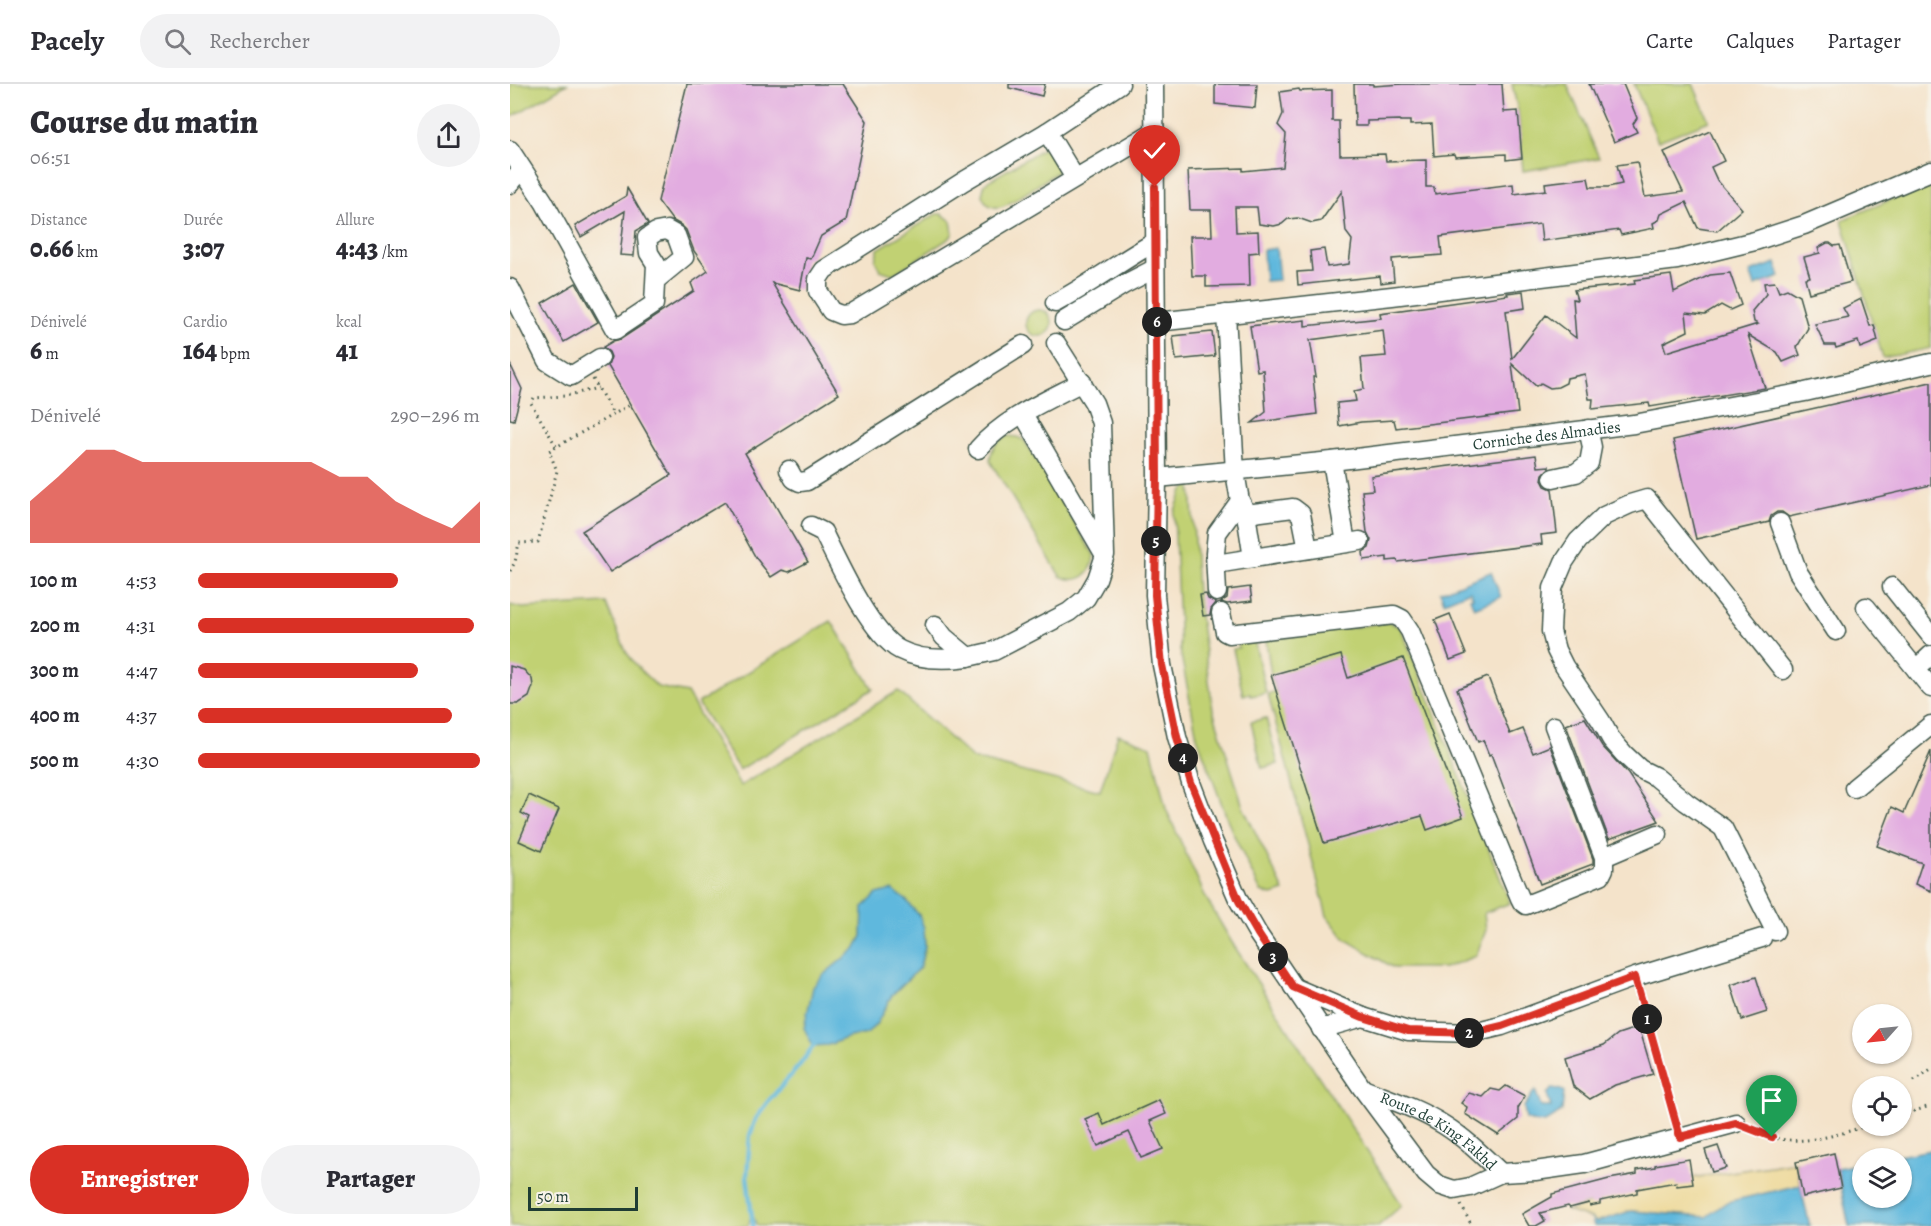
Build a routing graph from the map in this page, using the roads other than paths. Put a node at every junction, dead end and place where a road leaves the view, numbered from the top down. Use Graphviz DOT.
graph roads {
  1 [pos="1120,84"];
  2 [pos="1154,84"];
  3 [pos="1155,131"];
  4 [pos="1047,132"];
  5 [pos="515,161"];
  6 [pos="1931,171"];
  7 [pos="1075,178"];
  8 [pos="510,184"];
  9 [pos="1155,242"];
  10 [pos="1154,269"];
  11 [pos="656,280"];
  12 [pos="510,288"];
  13 [pos="1055,303"];
  14 [pos="1226,314"];
  15 [pos="1064,321"];
  16 [pos="1157,322"];
  17 [pos="1056,343"];
  18 [pos="1023,345"];
  19 [pos="593,363"];
  20 [pos="1931,363"];
  21 [pos="1082,381"];
  22 [pos="1023,414"];
  23 [pos="1588,429"];
  24 [pos="978,449"];
  25 [pos="1332,461"];
  26 [pos="789,470"];
  27 [pos="1234,472"];
  28 [pos="1157,478"];
  29 [pos="1553,478"];
  30 [pos="1243,507"];
  31 [pos="1780,523"];
  32 [pos="812,526"];
  33 [pos="1308,549"];
  34 [pos="1105,555"];
  35 [pos="1253,558"];
  36 [pos="1216,564"];
  37 [pos="1892,587"];
  38 [pos="1217,592"];
  39 [pos="1866,607"];
  40 [pos="1221,613"];
  41 [pos="935,625"];
  42 [pos="1836,631"];
  43 [pos="1931,636"];
  44 [pos="1931,656"];
  45 [pos="968,657"];
  46 [pos="1916,669"];
  47 [pos="1783,670"];
  48 [pos="1931,688"];
  49 [pos="1931,725"];
  50 [pos="1554,726"];
  51 [pos="1854,788"];
  52 [pos="1658,834"];
  53 [pos="1604,857"];
  54 [pos="1293,987"];
  55 [pos="1363,1017"];
  56 [pos="1322,1029"];
  57 [pos="1362,1088"];
  58 [pos="1736,1123"];
  59 [pos="1501,1173"];
  1 -- 4 [label="street"];
  2 -- 3 [label="street"];
  3 -- 7 [label="street"];
  3 -- 9 [label="street"];
  4 -- 7 [label="street"];
  4 -- 7 [label="street"];
  5 -- 8 [label="street"];
  5 -- 11 [label="street"];
  6 -- 14 [label="street"];
  9 -- 10 [label="street"];
  9 -- 13 [label="street"];
  10 -- 15 [label="street"];
  10 -- 16 [label="street"];
  12 -- 19 [label="street"];
  14 -- 16 [label="street"];
  14 -- 27 [label="street"];
  16 -- 28 [label="street"];
  17 -- 21 [label="street"];
  18 -- 26 [label="street"];
  20 -- 23 [label="street, Corniche des Almadies"];
  21 -- 22 [label="street"];
  21 -- 34 [label="street"];
  22 -- 24 [label="street"];
  22 -- 34 [label="street"];
  23 -- 25 [label="street, Corniche des Almadies"];
  23 -- 29 [label="street"];
  25 -- 27 [label="street, Corniche des Almadies"];
  25 -- 33 [label="street"];
  27 -- 28 [label="street, Corniche des Almadies"];
  27 -- 30 [label="street"];
  28 -- 54 [label="street"];
  30 -- 33 [label="street"];
  30 -- 35 [label="street"];
  30 -- 36 [label="street"];
  31 -- 42 [label="street"];
  32 -- 45 [label="street"];
  33 -- 35 [label="street"];
  34 -- 45 [label="street"];
  35 -- 36 [label="street"];
  36 -- 38 [label="street"];
  37 -- 43 [label="street"];
  39 -- 46 [label="street"];
  40 -- 53 [label="street"];
  41 -- 45 [label="street"];
  44 -- 46 [label="street"];
  46 -- 48 [label="street"];
  47 -- 55 [label="street"];
  49 -- 51 [label="street"];
  50 -- 53 [label="street"];
  52 -- 53 [label="street"];
  54 -- 55 [label="street"];
  54 -- 56 [label="street"];
  55 -- 56 [label="street"];
  56 -- 57 [label="street"];
  57 -- 59 [label="street, Route de King Fakhd"];
  57 -- 59 [label="street, Route de King Fakhd"];
  58 -- 59 [label="street"];
}
